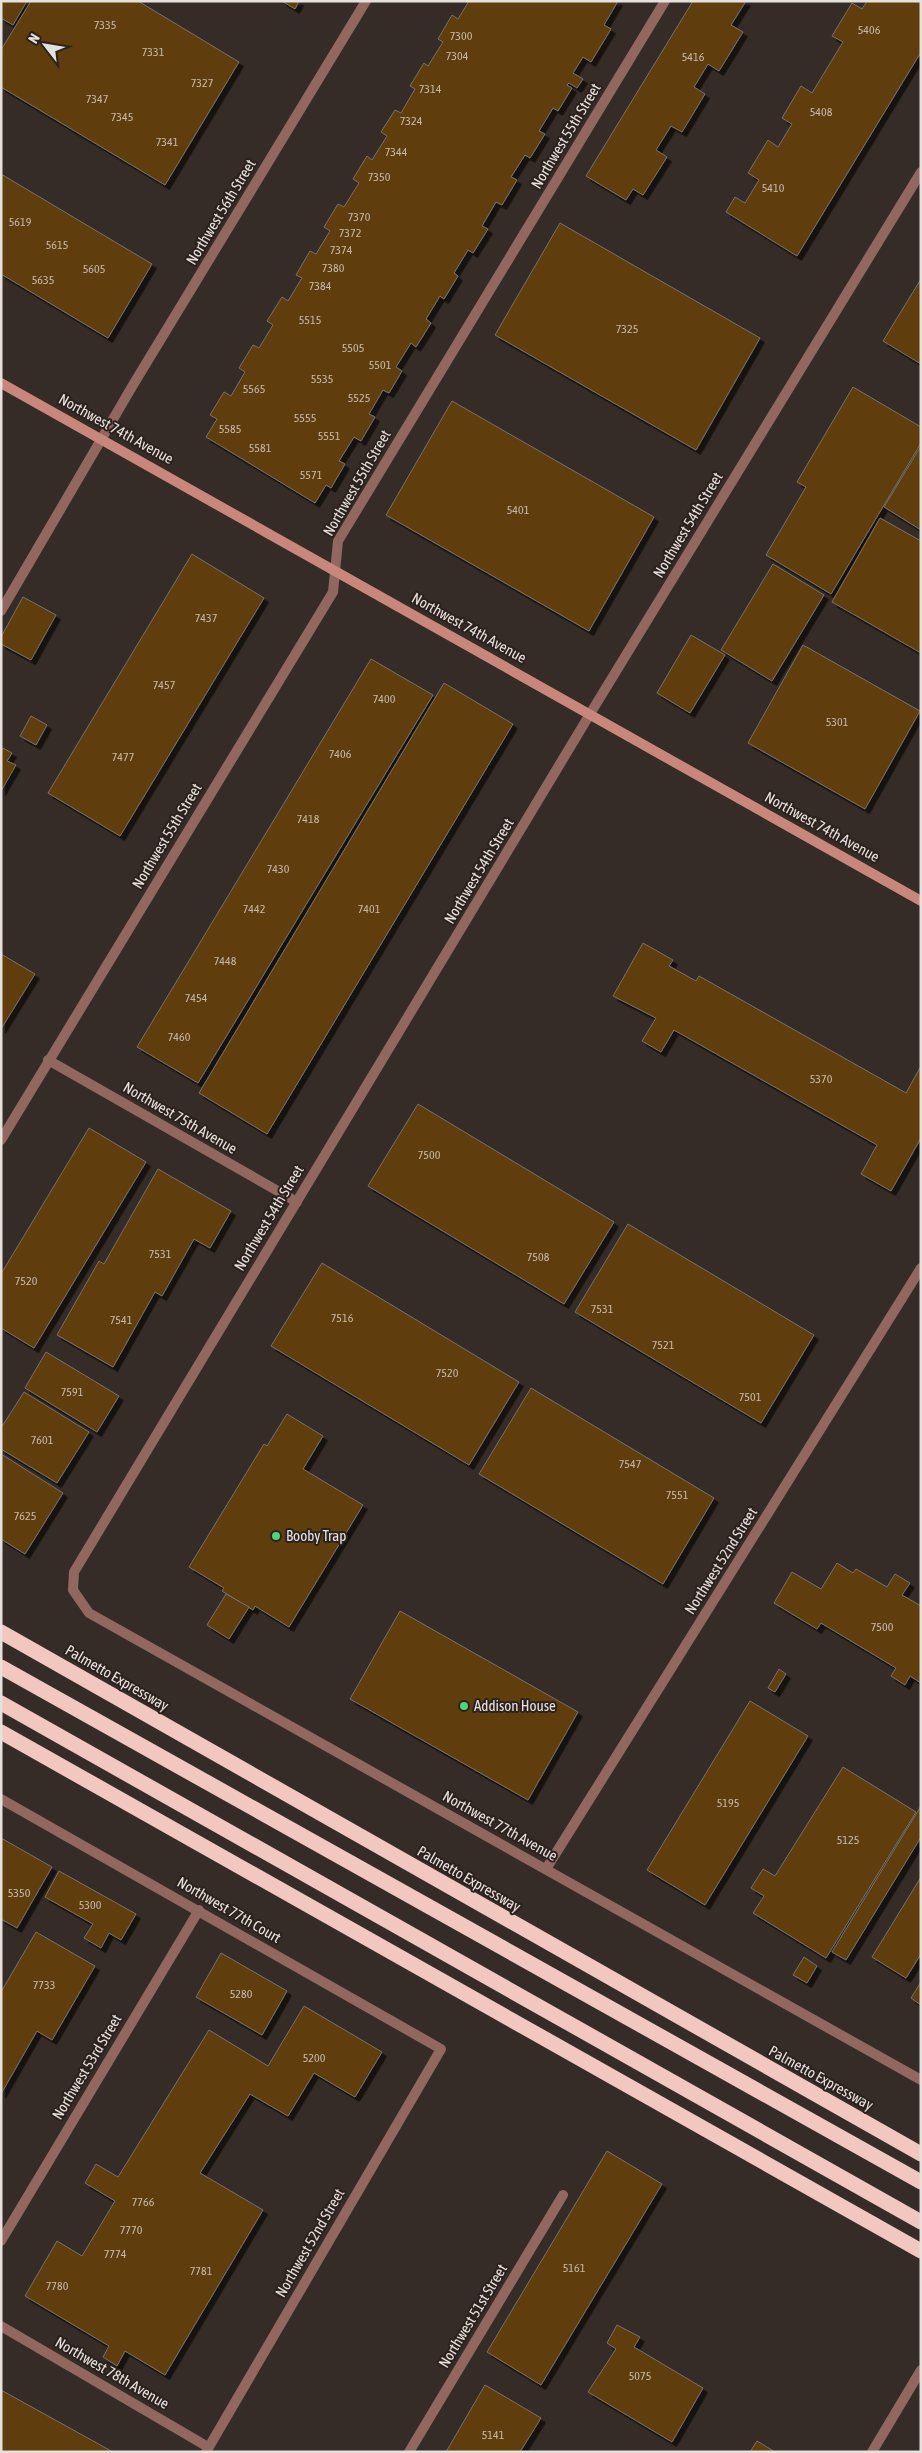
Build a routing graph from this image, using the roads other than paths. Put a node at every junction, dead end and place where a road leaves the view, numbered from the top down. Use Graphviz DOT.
graph roads {
  1 [pos="366,1"];
  2 [pos="666,1"];
  3 [pos="921,172"];
  4 [pos="1,383"];
  5 [pos="103,439"];
  6 [pos="334,568"];
  7 [pos="1,611"];
  8 [pos="590,714"];
  9 [pos="921,900"];
  10 [pos="48,1060"];
  11 [pos="1,1140"];
  12 [pos="297,1202"];
  13 [pos="921,1268"];
  14 [pos="72,1590"];
  15 [pos="1,1632"];
  16 [pos="1,1667"];
  17 [pos="1,1703"];
  18 [pos="1,1732"];
  19 [pos="1,1799"];
  20 [pos="546,1869"];
  21 [pos="199,1910"];
  22 [pos="441,2049"];
  23 [pos="921,2080"];
  24 [pos="921,2154"];
  25 [pos="921,2182"];
  26 [pos="563,2195"];
  27 [pos="921,2222"];
  28 [pos="1,2240"];
  29 [pos="921,2252"];
  30 [pos="1,2326"];
  31 [pos="921,2370"];
  32 [pos="207,2450"];
  33 [pos="409,2452"];
  34 [pos="872,2452"];
  1 -- 5 [label="street, Northwest 56th Street"];
  2 -- 6 [label="street, Northwest 55th Street"];
  3 -- 8 [label="street, Northwest 54th Street"];
  4 -- 5 [label="street, Northwest 74th Avenue"];
  5 -- 6 [label="street, Northwest 74th Avenue"];
  5 -- 7 [label="street, Northwest 56th Street"];
  6 -- 8 [label="street, Northwest 74th Avenue"];
  6 -- 10 [label="street, Northwest 55th Street"];
  8 -- 9 [label="street, Northwest 74th Avenue"];
  8 -- 12 [label="street, Northwest 54th Street"];
  10 -- 11 [label="street, Northwest 55th Street"];
  10 -- 12 [label="street, Northwest 75th Avenue"];
  12 -- 14 [label="street, Northwest 54th Street"];
  13 -- 20 [label="street, Northwest 52nd Street"];
  14 -- 20 [label="street, Northwest 77th Avenue"];
  15 -- 24 [label="highway, Palmetto Expressway"];
  16 -- 25 [label="highway"];
  17 -- 27 [label="highway"];
  18 -- 29 [label="highway"];
  19 -- 21 [label="street, Northwest 77th Court"];
  20 -- 23 [label="street, Northwest 77th Avenue"];
  21 -- 22 [label="street, Northwest 77th Court"];
  21 -- 28 [label="street, Northwest 53rd Street"];
  22 -- 32 [label="street, Northwest 52nd Street"];
  26 -- 33 [label="street, Northwest 51st Street"];
  30 -- 32 [label="street, Northwest 78th Avenue"];
  31 -- 34 [label="street"];
}
